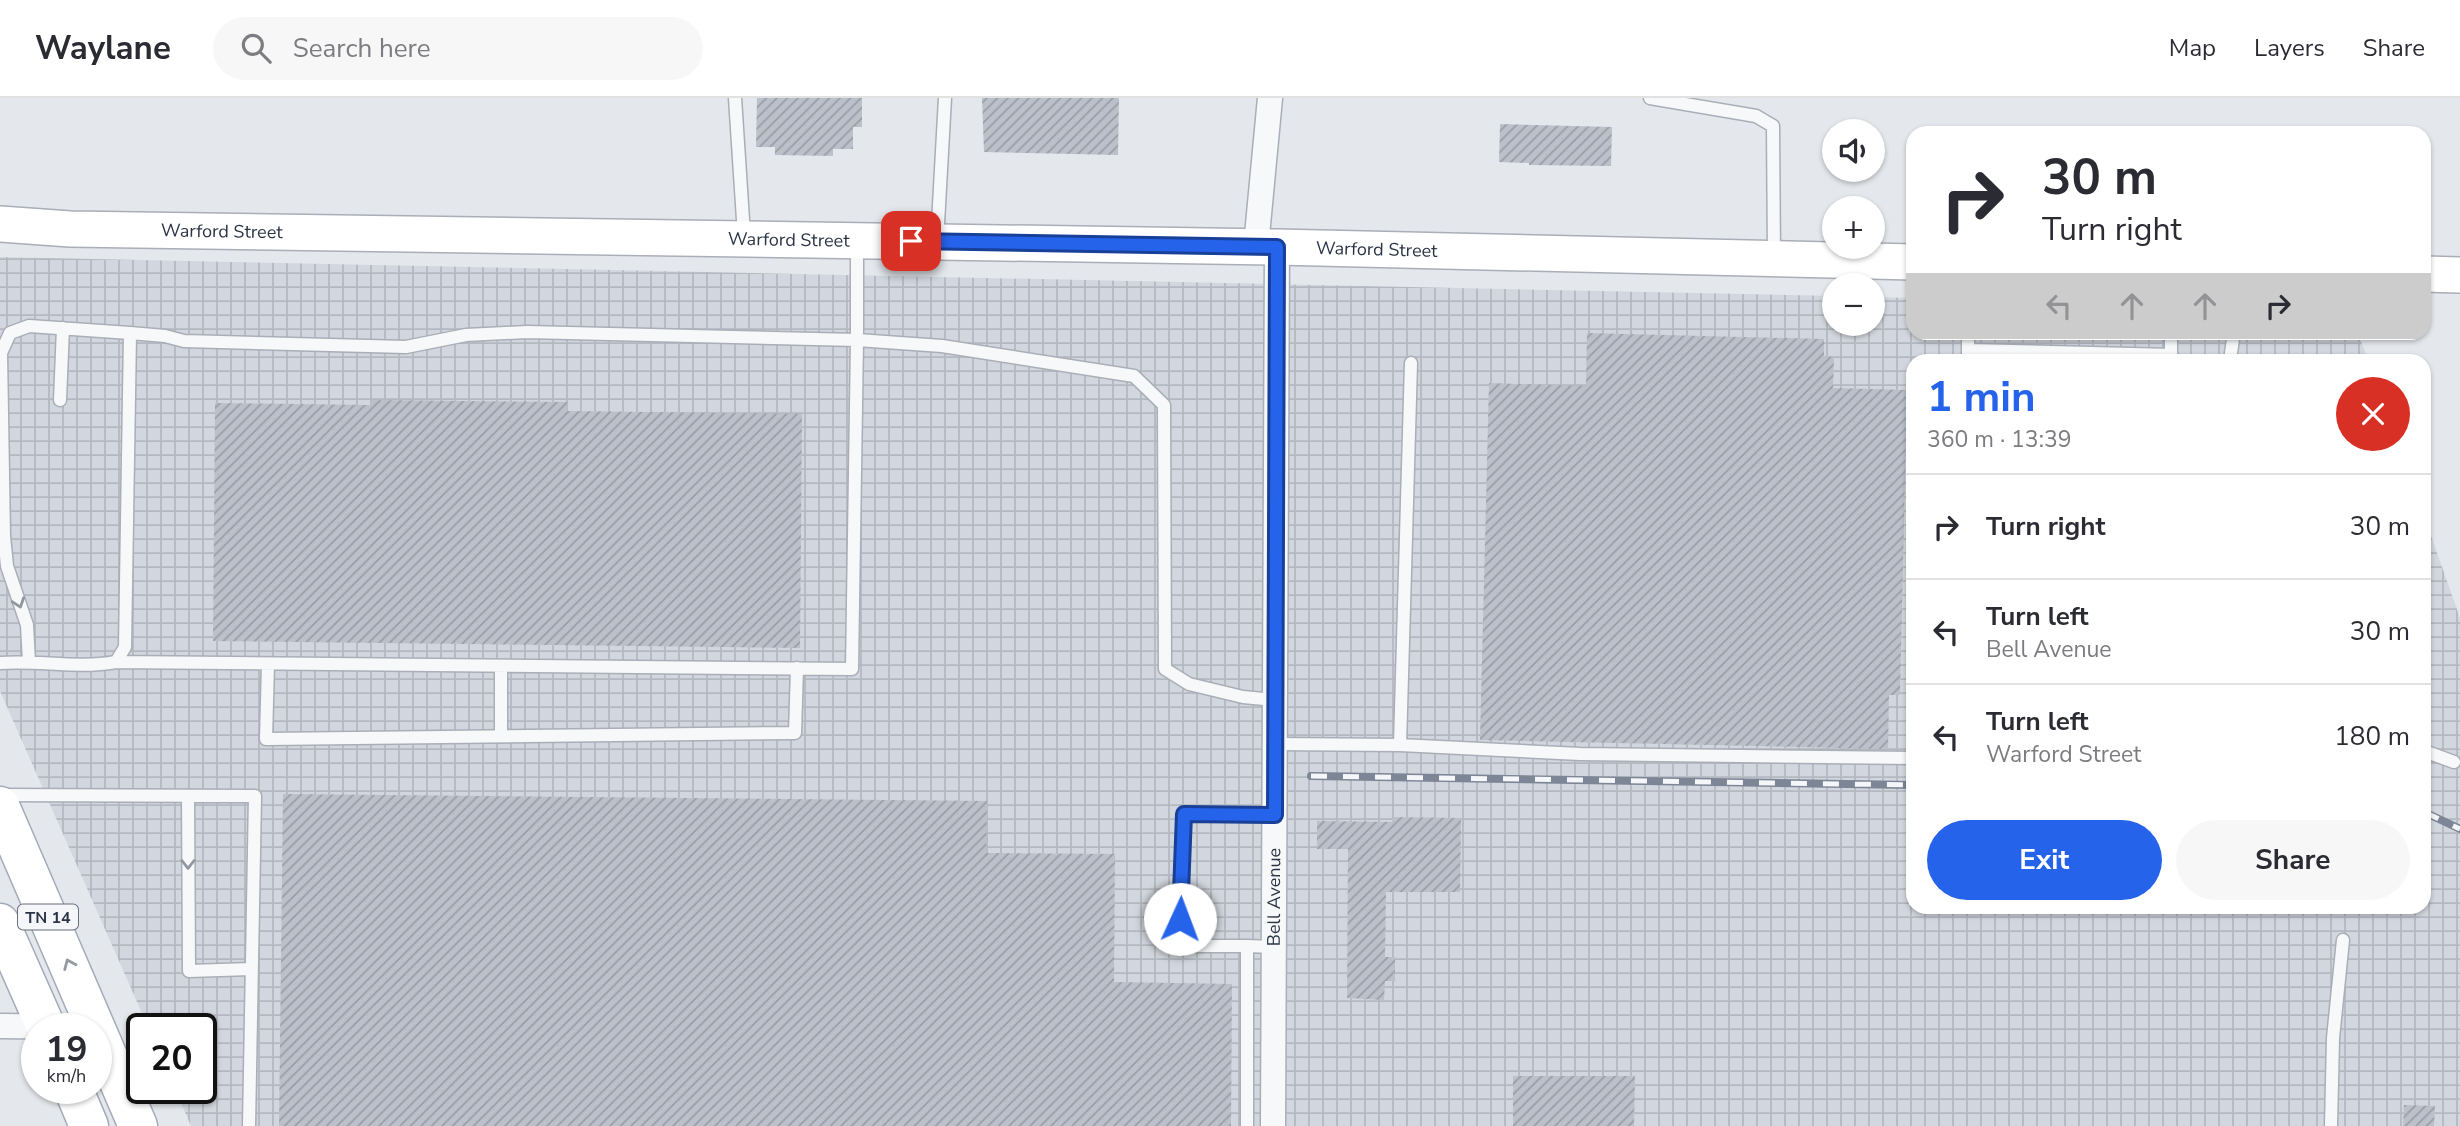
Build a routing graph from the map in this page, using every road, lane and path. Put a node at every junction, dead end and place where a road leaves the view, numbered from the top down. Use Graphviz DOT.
graph roads {
  1 [pos="735,98"];
  2 [pos="945,98"];
  3 [pos="1270,98"];
  4 [pos="1650,98"];
  5 [pos="0,224"];
  6 [pos="744,239"];
  7 [pos="857,241"];
  8 [pos="937,242"];
  9 [pos="1267,246"];
  10 [pos="1774,258"];
  11 [pos="1906,262"];
  12 [pos="2431,274"];
  13 [pos="2460,275"];
  14 [pos="63,328"];
  15 [pos="130,332"];
  16 [pos="857,340"];
  17 [pos="1411,363"];
  18 [pos="1,365"];
  19 [pos="60,400"];
  20 [pos="29,662"];
  21 [pos="116,662"];
  22 [pos="0,663"];
  23 [pos="268,664"];
  24 [pos="501,666"];
  25 [pos="797,668"];
  26 [pos="1275,700"];
  27 [pos="501,736"];
  28 [pos="1275,744"];
  29 [pos="1400,746"];
  30 [pos="2431,754"];
  31 [pos="1906,758"];
  32 [pos="2454,762"];
  33 [pos="0,795"];
  34 [pos="188,796"];
  35 [pos="0,806"];
  36 [pos="1275,815"];
  37 [pos="0,923"];
  38 [pos="2343,940"];
  39 [pos="1247,946"];
  40 [pos="1274,947"];
  41 [pos="251,970"];
  42 [pos="39,1013"];
  43 [pos="90,1013"];
  44 [pos="0,1026"];
  45 [pos="21,1027"];
  46 [pos="112,1065"];
  47 [pos="80,1104"];
  48 [pos="89,1126"];
  49 [pos="138,1126"];
  50 [pos="249,1126"];
  51 [pos="1247,1126"];
  52 [pos="1273,1126"];
  53 [pos="2331,1126"];
  1 -- 6 [label="lane"];
  2 -- 8 [label="lane"];
  3 -- 9 [label="street, Bell Avenue"];
  4 -- 10 [label="lane"];
  5 -- 6 [label="main road, Warford Street"];
  6 -- 7 [label="main road, Warford Street"];
  7 -- 8 [label="main road, Warford Street"];
  7 -- 16 [label="lane"];
  8 -- 9 [label="main road, Warford Street"];
  9 -- 10 [label="main road, Warford Street"];
  9 -- 26 [label="street, Bell Avenue"];
  10 -- 11 [label="main road, Warford Street"];
  12 -- 13 [label="main road"];
  14 -- 15 [label="lane"];
  14 -- 18 [label="lane"];
  14 -- 19 [label="lane"];
  15 -- 16 [label="lane"];
  15 -- 21 [label="lane"];
  16 -- 25 [label="lane"];
  16 -- 26 [label="lane"];
  17 -- 29 [label="lane"];
  18 -- 20 [label="lane, one-way"];
  20 -- 21 [label="lane"];
  20 -- 22 [label="lane"];
  21 -- 23 [label="lane"];
  23 -- 24 [label="lane"];
  23 -- 27 [label="lane"];
  24 -- 25 [label="lane"];
  24 -- 27 [label="lane"];
  25 -- 27 [label="lane"];
  26 -- 28 [label="street, Bell Avenue"];
  28 -- 29 [label="lane"];
  28 -- 36 [label="street, Bell Avenue"];
  29 -- 31 [label="lane"];
  30 -- 32 [label="lane"];
  33 -- 34 [label="lane"];
  34 -- 41 [label="lane, one-way"];
  34 -- 41 [label="lane"];
  43 -- 35 [label="main road, TN 14, one-way"];
  36 -- 39 [label="lane"];
  36 -- 40 [label="street, Bell Avenue"];
  37 -- 42 [label="main road, TN 14"];
  38 -- 53 [label="lane"];
  39 -- 40 [label="lane"];
  39 -- 51 [label="lane"];
  40 -- 52 [label="street, Bell Avenue"];
  41 -- 50 [label="lane"];
  44 -- 45 [label="street"];
  46 -- 49 [label="main road, TN 14"];
  47 -- 48 [label="main road"];
}
